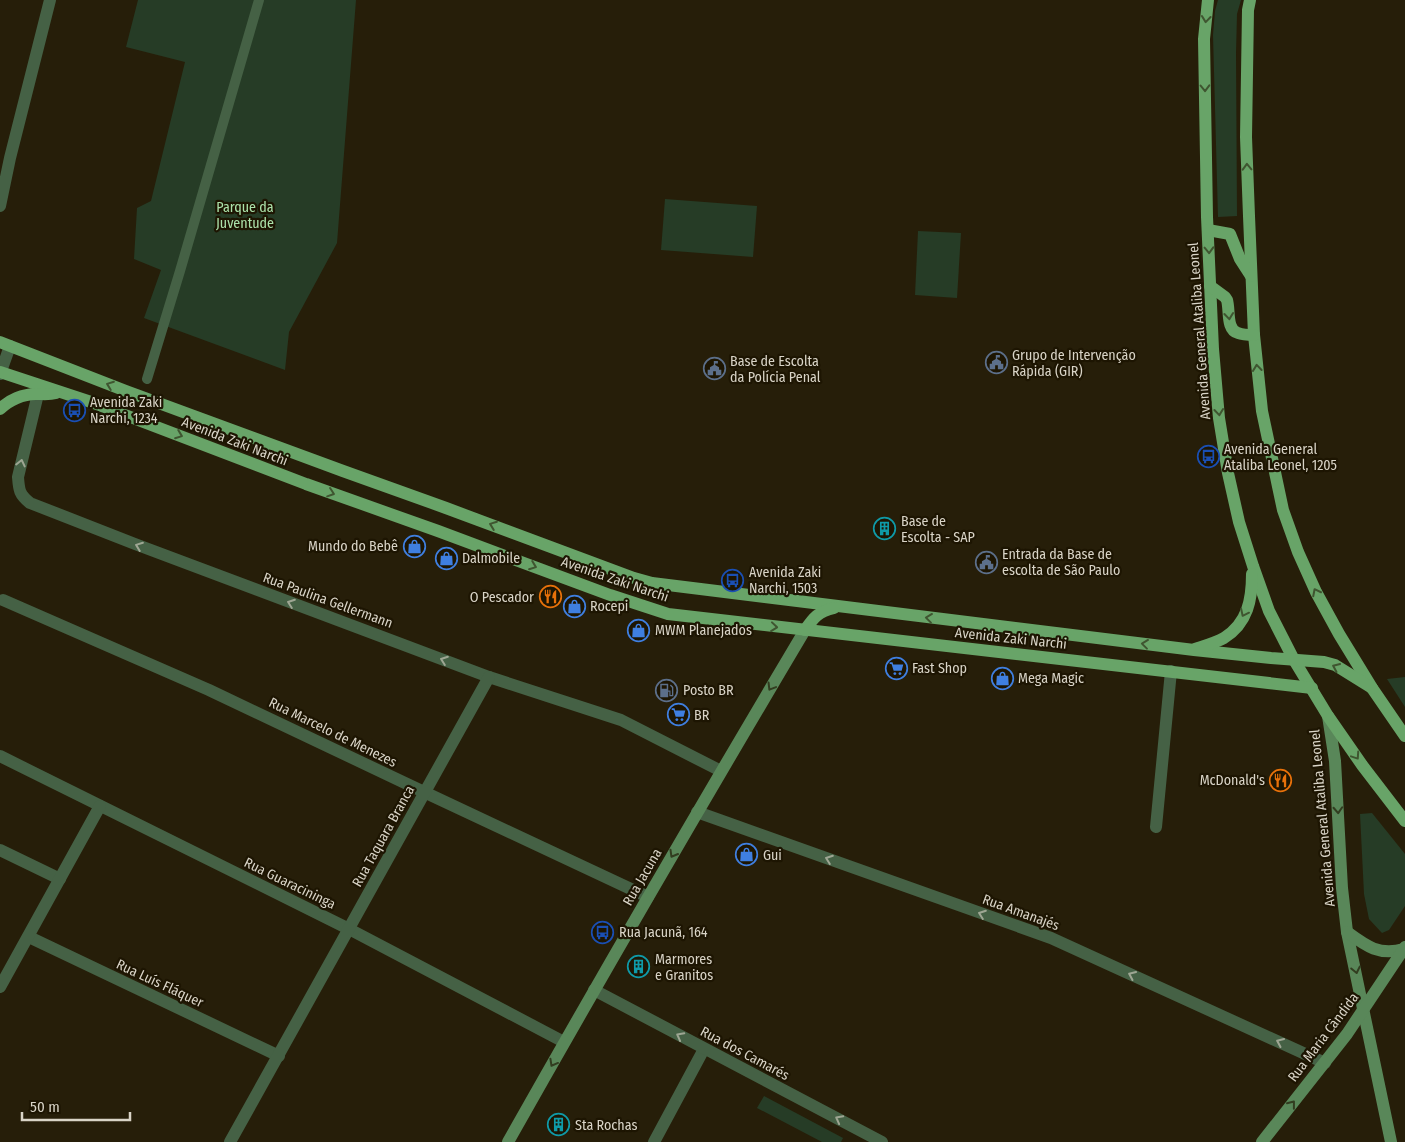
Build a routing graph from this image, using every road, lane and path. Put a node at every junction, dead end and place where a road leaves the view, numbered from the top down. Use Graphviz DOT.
graph roads {
  1 [pos="50,0"];
  2 [pos="259,0"];
  3 [pos="1208,0"];
  4 [pos="1250,0"];
  5 [pos="5,159"];
  6 [pos="0,206"];
  7 [pos="1208,230"];
  8 [pos="1251,276"];
  9 [pos="1210,286"];
  10 [pos="1254,335"];
  11 [pos="5,344"];
  12 [pos="0,373"];
  13 [pos="147,379"];
  14 [pos="60,392"];
  15 [pos="38,394"];
  16 [pos="0,409"];
  17 [pos="1253,566"];
  18 [pos="3,600"];
  19 [pos="839,607"];
  20 [pos="805,630"];
  21 [pos="1194,650"];
  22 [pos="1294,660"];
  23 [pos="1171,671"];
  24 [pos="489,677"];
  25 [pos="1312,688"];
  26 [pos="1372,688"];
  27 [pos="1328,716"];
  28 [pos="1405,736"];
  29 [pos="0,756"];
  30 [pos="721,771"];
  31 [pos="424,792"];
  32 [pos="100,806"];
  33 [pos="697,812"];
  34 [pos="1405,821"];
  35 [pos="1156,827"];
  36 [pos="0,850"];
  37 [pos="60,879"];
  38 [pos="648,897"];
  39 [pos="349,929"];
  40 [pos="1347,932"];
  41 [pos="29,937"];
  42 [pos="1405,948"];
  43 [pos="0,987"];
  44 [pos="594,990"];
  45 [pos="1364,1009"];
  46 [pos="564,1042"];
  47 [pos="704,1049"];
  48 [pos="279,1056"];
  49 [pos="1325,1062"];
  50 [pos="230,1142"];
  51 [pos="508,1142"];
  52 [pos="654,1142"];
  53 [pos="882,1142"];
  54 [pos="1262,1142"];
  55 [pos="1391,1142"];
  1 -- 5 [label="street"];
  2 -- 13 [label="street"];
  3 -- 7 [label="main road, Avenida General Ataliba Leonel, one-way"];
  8 -- 4 [label="main road, one-way"];
  5 -- 6 [label="street"];
  7 -- 8 [label="main road"];
  7 -- 9 [label="main road, Avenida General Ataliba Leonel, one-way"];
  8 -- 10 [label="main road"];
  9 -- 10 [label="main road, one-way"];
  9 -- 17 [label="main road, Avenida General Ataliba Leonel, one-way"];
  26 -- 10 [label="main road, one-way"];
  11 -- 12 [label="street"];
  19 -- 11 [label="main road, Avenida Zaki Narchi, one-way"];
  12 -- 14 [label="main road, Avenida Zaki Narchi"];
  14 -- 15 [label="main road"];
  14 -- 20 [label="main road, Avenida Zaki Narchi, one-way"];
  15 -- 16 [label="main road"];
  24 -- 15 [label="street, Rua Paulina Gellermann, one-way"];
  17 -- 21 [label="main road, one-way"];
  17 -- 22 [label="main road, Avenida General Ataliba Leonel"];
  18 -- 31 [label="street, Rua Marcelo de Menezes"];
  19 -- 20 [label="main road"];
  21 -- 19 [label="main road, Avenida Zaki Narchi, one-way"];
  20 -- 23 [label="main road, Avenida Zaki Narchi"];
  20 -- 30 [label="main road, Rua Jacuna, one-way"];
  21 -- 22 [label="main road, Avenida Zaki Narchi"];
  22 -- 25 [label="main road, Avenida General Ataliba Leonel"];
  26 -- 22 [label="main road, Avenida Zaki Narchi, one-way"];
  23 -- 25 [label="main road, Avenida Zaki Narchi"];
  23 -- 35 [label="street"];
  24 -- 30 [label="street, Rua Paulina Gellermann"];
  24 -- 31 [label="street, Rua Taquara Branca"];
  25 -- 27 [label="main road, Avenida General Ataliba Leonel"];
  26 -- 28 [label="main road"];
  27 -- 34 [label="main road, one-way"];
  27 -- 40 [label="main road, Avenida General Ataliba Leonel, one-way"];
  29 -- 32 [label="street, Rua Guaracininga"];
  30 -- 33 [label="main road, Rua Jacuna"];
  31 -- 38 [label="street, Rua Marcelo de Menezes"];
  31 -- 39 [label="street, Rua Taquara Branca"];
  32 -- 37 [label="street"];
  32 -- 39 [label="street, Rua Guaracininga"];
  33 -- 38 [label="main road, Rua Jacuna, one-way"];
  49 -- 33 [label="street, Rua Amanajés, one-way"];
  36 -- 37 [label="street"];
  37 -- 41 [label="street"];
  38 -- 44 [label="main road, Rua Jacuna"];
  39 -- 46 [label="street, Rua Guaracininga"];
  39 -- 48 [label="street, Rua Taquara Branca"];
  40 -- 42 [label="main road"];
  40 -- 45 [label="main road, Avenida General Ataliba Leonel, one-way"];
  41 -- 43 [label="street"];
  41 -- 48 [label="street, Rua Luís Fláquer"];
  42 -- 45 [label="main road, Rua Maria Cândida"];
  44 -- 46 [label="main road, Rua Jacuna"];
  47 -- 44 [label="street, Rua dos Camarés, one-way"];
  45 -- 49 [label="main road, Rua Maria Cândida"];
  45 -- 55 [label="main road, Avenida General Ataliba Leonel"];
  46 -- 51 [label="main road, Rua Jacuna, one-way"];
  47 -- 52 [label="street"];
  53 -- 47 [label="street, Rua dos Camarés, one-way"];
  48 -- 50 [label="street, Rua Taquara Branca"];
  54 -- 49 [label="main road, Rua Maria Cândida, one-way"];
}
